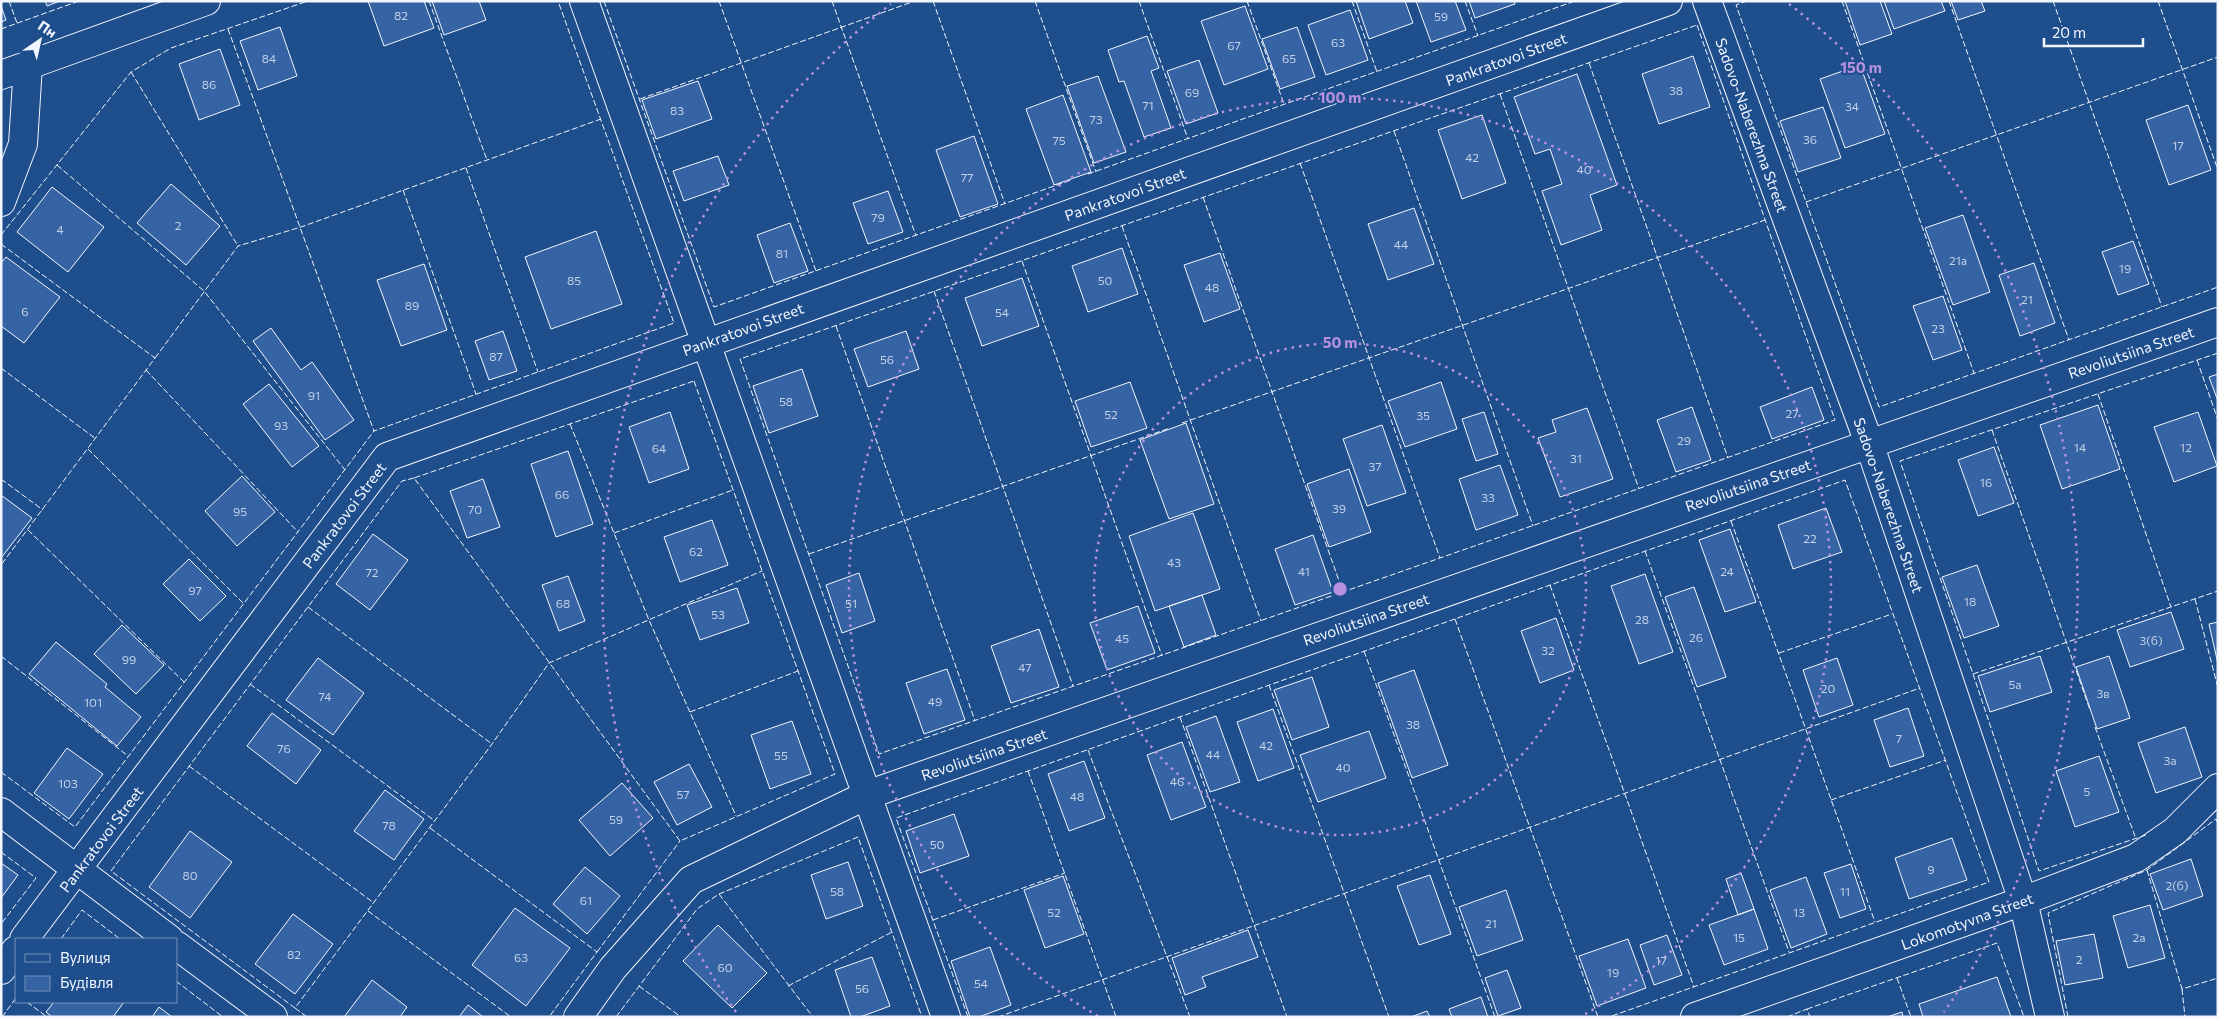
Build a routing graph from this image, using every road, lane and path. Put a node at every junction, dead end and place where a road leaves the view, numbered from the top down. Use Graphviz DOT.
graph roads {
  1 [pos="206,1"];
  2 [pos="584,1"];
  3 [pos="1668,1"];
  4 [pos="1707,1"];
  5 [pos="28,65"];
  6 [pos="1,75"];
  7 [pos="1,202"];
  8 [pos="2218,322"];
  9 [pos="706,343"];
  10 [pos="1868,443"];
  11 [pos="2218,788"];
  12 [pos="867,795"];
  13 [pos="1,812"];
  14 [pos="77,870"];
  15 [pos="2023,902"];
  16 [pos="25,938"];
  17 [pos="168,938"];
  18 [pos="178,946"];
  19 [pos="15,951"];
  20 [pos="1,970"];
  21 [pos="273,1017"];
  22 [pos="578,1017"];
  23 [pos="946,1017"];
  24 [pos="1695,1017"];
  25 [pos="2050,1017"];
  1 -- 5 [label="street"];
  2 -- 9 [label="street"];
  3 -- 9 [label="street, Pankratovoi Street"];
  4 -- 10 [label="street, Sadovo-Naberezhna Street"];
  5 -- 6 [label="street"];
  5 -- 7 [label="street"];
  8 -- 10 [label="street, Revoliutsiina Street"];
  9 -- 12 [label="street"];
  9 -- 14 [label="street, Pankratovoi Street"];
  10 -- 12 [label="street, Revoliutsiina Street"];
  10 -- 15 [label="street, Sadovo-Naberezhna Street"];
  11 -- 15 [label="street, Lokomotyvna Street"];
  12 -- 22 [label="street, Revoliutsiina Street"];
  12 -- 23 [label="street"];
  13 -- 14 [label="street"];
  14 -- 16 [label="street, Pankratovoi Street"];
  14 -- 17 [label="street"];
  15 -- 24 [label="street, Lokomotyvna Street"];
  15 -- 25 [label="street, Sadovo-Naberezhna Street"];
  18 -- 21 [label="street"];
  19 -- 20 [label="street"];
}
